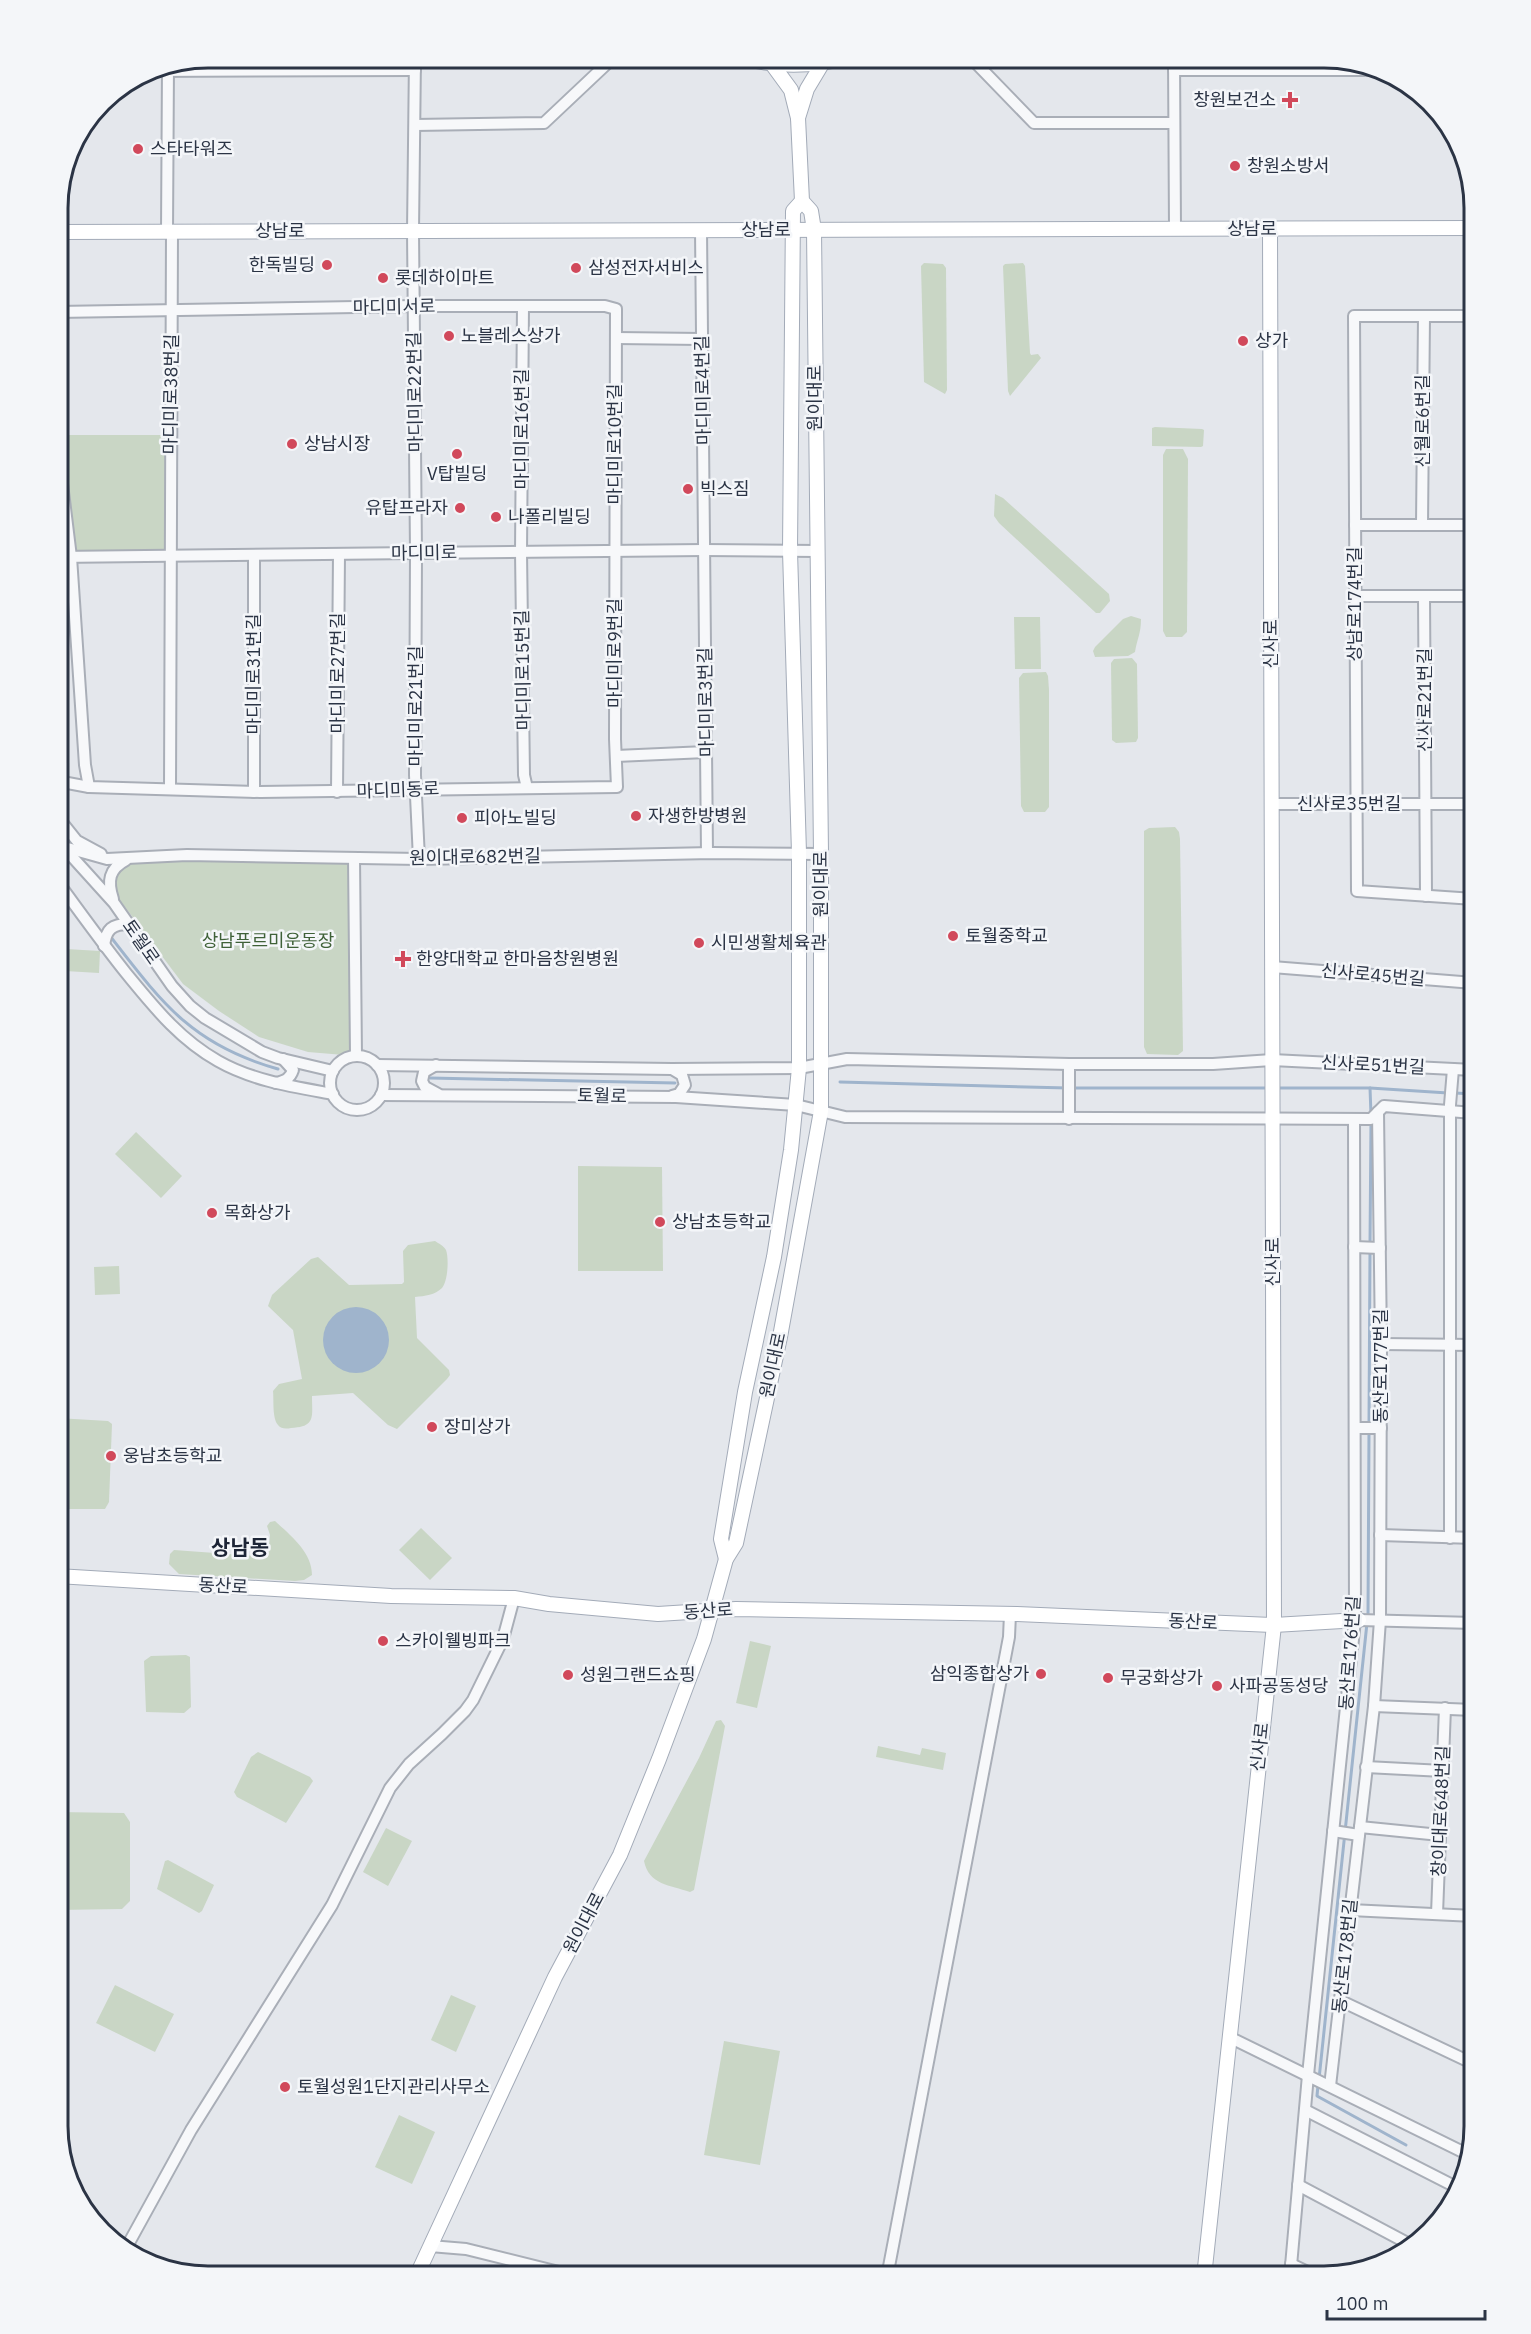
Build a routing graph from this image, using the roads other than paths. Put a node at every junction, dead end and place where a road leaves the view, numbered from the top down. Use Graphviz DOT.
graph roads {
  1 [pos="202,68"];
  2 [pos="602,68"];
  3 [pos="775,68"];
  4 [pos="820,68"];
  5 [pos="981,68"];
  6 [pos="415,70"];
  7 [pos="1174,70"];
  8 [pos="1351,70"];
  9 [pos="168,73"];
  10 [pos="798,118"];
  11 [pos="1174,123"];
  12 [pos="415,125"];
  13 [pos="802,201"];
  14 [pos="1270,228"];
  15 [pos="1463,228"];
  16 [pos="1175,229"];
  17 [pos="701,230"];
  18 [pos="792,230"];
  19 [pos="813,230"];
  20 [pos="413,231"];
  21 [pos="68,232"];
  22 [pos="170,232"];
  23 [pos="414,306"];
  24 [pos="523,306"];
  25 [pos="172,311"];
  26 [pos="68,312"];
  27 [pos="1424,316"];
  28 [pos="1463,316"];
  29 [pos="616,338"];
  30 [pos="702,339"];
  31 [pos="1355,525"];
  32 [pos="1422,525"];
  33 [pos="1463,525"];
  34 [pos="68,539"];
  35 [pos="704,550"];
  36 [pos="615,551"];
  37 [pos="790,551"];
  38 [pos="817,551"];
  39 [pos="521,552"];
  40 [pos="416,553"];
  41 [pos="339,554"];
  42 [pos="254,555"];
  43 [pos="169,556"];
  44 [pos="70,557"];
  45 [pos="1355,596"];
  46 [pos="1424,596"];
  47 [pos="1463,596"];
  48 [pos="706,753"];
  49 [pos="616,756"];
  50 [pos="68,783"];
  51 [pos="89,787"];
  52 [pos="416,788"];
  53 [pos="527,788"];
  54 [pos="170,789"];
  55 [pos="254,792"];
  56 [pos="337,792"];
  57 [pos="1272,804"];
  58 [pos="1356,804"];
  59 [pos="1425,804"];
  60 [pos="1463,804"];
  61 [pos="68,830"];
  62 [pos="68,846"];
  63 [pos="68,852"];
  64 [pos="707,853"];
  65 [pos="799,853"];
  66 [pos="821,854"];
  67 [pos="354,858"];
  68 [pos="124,859"];
  69 [pos="418,859"];
  70 [pos="68,895"];
  71 [pos="1426,896"];
  72 [pos="1463,898"];
  73 [pos="114,903"];
  74 [pos="129,924"];
  75 [pos="104,946"];
  76 [pos="1272,967"];
  77 [pos="1463,982"];
  78 [pos="356,1056"];
  79 [pos="283,1059"];
  80 [pos="1272,1060"];
  81 [pos="822,1062"];
  82 [pos="1068,1064"];
  83 [pos="377,1065"];
  84 [pos="437,1065"];
  85 [pos="799,1068"];
  86 [pos="672,1069"];
  87 [pos="333,1071"];
  88 [pos="1463,1071"];
  89 [pos="1453,1072"];
  90 [pos="276,1083"];
  91 [pos="333,1094"];
  92 [pos="381,1095"];
  93 [pos="440,1095"];
  94 [pos="669,1097"];
  95 [pos="796,1105"];
  96 [pos="1451,1108"];
  97 [pos="821,1111"];
  98 [pos="1463,1111"];
  99 [pos="1272,1112"];
  100 [pos="1374,1115"];
  101 [pos="1070,1119"];
  102 [pos="1356,1119"];
  103 [pos="1356,1247"];
  104 [pos="1378,1248"];
  105 [pos="1381,1344"];
  106 [pos="1451,1344"];
  107 [pos="1463,1345"];
  108 [pos="1356,1428"];
  109 [pos="1378,1428"];
  110 [pos="1380,1536"];
  111 [pos="1450,1538"];
  112 [pos="1463,1538"];
  113 [pos="726,1559"];
  114 [pos="68,1577"];
  115 [pos="514,1598"];
  116 [pos="712,1610"];
  117 [pos="1010,1614"];
  118 [pos="1357,1620"];
  119 [pos="1377,1620"];
  120 [pos="1463,1623"];
  121 [pos="1274,1625"];
  122 [pos="1374,1706"];
  123 [pos="1445,1708"];
  124 [pos="1463,1709"];
  125 [pos="1366,1767"];
  126 [pos="1443,1771"];
  127 [pos="1335,1832"];
  128 [pos="1357,1832"];
  129 [pos="1440,1835"];
  130 [pos="1350,1910"];
  131 [pos="1437,1914"];
  132 [pos="1463,1915"];
  133 [pos="1340,2000"];
  134 [pos="1229,2037"];
  135 [pos="1463,2059"];
  136 [pos="1310,2076"];
  137 [pos="1328,2085"];
  138 [pos="1305,2110"];
  139 [pos="1461,2149"];
  140 [pos="1451,2184"];
  141 [pos="1298,2185"];
  142 [pos="1404,2241"];
  143 [pos="129,2243"];
  144 [pos="430,2246"];
  145 [pos="1291,2264"];
  146 [pos="421,2266"];
  147 [pos="535,2266"];
  148 [pos="889,2266"];
  149 [pos="1205,2266"];
  150 [pos="1295,2266"];
  1 -- 6 [label="street"];
  2 -- 12 [label="street"];
  3 -- 10 [label="main road, 원이대로"];
  4 -- 10 [label="main road, 원이대로"];
  5 -- 11 [label="street"];
  6 -- 12 [label="street, 마디미로22번길"];
  7 -- 8 [label="street"];
  7 -- 11 [label="street"];
  9 -- 22 [label="street, 마디미로38번길"];
  10 -- 13 [label="main road, 원이대로"];
  11 -- 16 [label="street"];
  12 -- 20 [label="street, 마디미로22번길"];
  13 -- 18 [label="main road, 원이대로"];
  13 -- 19 [label="main road, 원이대로"];
  14 -- 15 [label="main road, 상남로"];
  14 -- 16 [label="main road, 상남로"];
  14 -- 57 [label="main road, 신사로"];
  16 -- 19 [label="main road, 상남로"];
  17 -- 18 [label="main road, 상남로"];
  17 -- 20 [label="main road, 상남로"];
  17 -- 30 [label="street, 마디미로4번길"];
  18 -- 19 [label="main road, 상남로"];
  18 -- 37 [label="main road, 원이대로"];
  19 -- 38 [label="main road, 원이대로"];
  20 -- 22 [label="main road, 상남로"];
  20 -- 23 [label="street, 마디미로22번길"];
  21 -- 22 [label="main road, 상남로"];
  22 -- 25 [label="street, 마디미로38번길"];
  23 -- 24 [label="street, 마디미서로"];
  23 -- 25 [label="street, 마디미서로"];
  23 -- 40 [label="street, 마디미로22번길"];
  24 -- 29 [label="street, 마디미서로"];
  24 -- 39 [label="street, 마디미로16번길"];
  25 -- 26 [label="street, 마디미서로"];
  25 -- 43 [label="street, 마디미로38번길"];
  27 -- 28 [label="street"];
  27 -- 31 [label="street, 상남로174번길"];
  27 -- 32 [label="street, 신월로6번길"];
  29 -- 30 [label="street"];
  29 -- 36 [label="street, 마디미로10번길"];
  30 -- 35 [label="street, 마디미로4번길"];
  31 -- 32 [label="street"];
  31 -- 45 [label="street, 상남로174번길"];
  32 -- 33 [label="street"];
  34 -- 44 [label="street"];
  35 -- 36 [label="street, 마디미로"];
  35 -- 37 [label="street, 마디미로"];
  35 -- 48 [label="street, 마디미로3번길"];
  36 -- 39 [label="street, 마디미로"];
  36 -- 49 [label="street, 마디미로9번길"];
  37 -- 38 [label="street, 마디미로"];
  37 -- 65 [label="main road, 원이대로"];
  38 -- 66 [label="main road, 원이대로"];
  39 -- 40 [label="street, 마디미로"];
  39 -- 53 [label="street, 마디미로15번길"];
  40 -- 41 [label="street, 마디미로"];
  40 -- 52 [label="street, 마디미로21번길"];
  41 -- 42 [label="street, 마디미로"];
  41 -- 56 [label="street, 마디미로27번길"];
  42 -- 43 [label="street, 마디미로"];
  42 -- 55 [label="street, 마디미로31번길"];
  43 -- 44 [label="street, 마디미로"];
  43 -- 54 [label="street"];
  44 -- 51 [label="street"];
  45 -- 46 [label="street"];
  45 -- 58 [label="street, 상남로174번길"];
  46 -- 47 [label="street"];
  46 -- 59 [label="street, 신사로21번길"];
  48 -- 49 [label="street"];
  48 -- 64 [label="street, 마디미로3번길"];
  49 -- 53 [label="street, 마디미동로"];
  50 -- 51 [label="street, 마디미동로"];
  51 -- 54 [label="street, 마디미동로"];
  52 -- 53 [label="street, 마디미동로"];
  52 -- 56 [label="street, 마디미동로"];
  52 -- 69 [label="street, 마디미로21번길"];
  54 -- 55 [label="street, 마디미동로"];
  55 -- 56 [label="street, 마디미동로"];
  57 -- 58 [label="street, 신사로35번길"];
  57 -- 76 [label="main road, 신사로"];
  58 -- 59 [label="street, 신사로35번길"];
  58 -- 71 [label="street, 상남로174번길"];
  59 -- 60 [label="street, 신사로35번길"];
  59 -- 71 [label="street, 신사로35번길"];
  61 -- 68 [label="street"];
  62 -- 68 [label="street"];
  63 -- 73 [label="street, 토월로"];
  64 -- 65 [label="street, 원이대로682번길"];
  64 -- 69 [label="street, 원이대로682번길"];
  65 -- 66 [label="street, 원이대로682번길"];
  65 -- 85 [label="main road, 원이대로"];
  66 -- 81 [label="main road, 원이대로"];
  67 -- 68 [label="street, 원이대로682번길"];
  67 -- 69 [label="street, 원이대로682번길"];
  67 -- 78 [label="street"];
  68 -- 73 [label="street"];
  70 -- 75 [label="street, 토월로"];
  71 -- 72 [label="street"];
  73 -- 74 [label="street, 토월로"];
  74 -- 75 [label="street"];
  74 -- 79 [label="street, 토월로"];
  75 -- 90 [label="street, 토월로"];
  76 -- 77 [label="street, 신사로45번길"];
  76 -- 80 [label="main road, 신사로"];
  78 -- 83 [label="street"];
  78 -- 87 [label="street"];
  79 -- 87 [label="street, 토월로"];
  79 -- 90 [label="street"];
  80 -- 82 [label="street, 신사로51번길"];
  80 -- 89 [label="street, 신사로51번길"];
  80 -- 99 [label="main road, 신사로"];
  81 -- 82 [label="street, 토월로"];
  81 -- 85 [label="street, 토월로"];
  81 -- 97 [label="main road, 원이대로"];
  82 -- 101 [label="street"];
  83 -- 84 [label="street, 토월로"];
  83 -- 92 [label="street"];
  84 -- 86 [label="street, 토월로"];
  84 -- 93 [label="street"];
  85 -- 86 [label="street, 토월로"];
  85 -- 95 [label="main road, 원이대로"];
  86 -- 94 [label="street"];
  87 -- 91 [label="street"];
  88 -- 89 [label="street, 신사로51번길"];
  89 -- 96 [label="street"];
  90 -- 91 [label="street, 토월로"];
  91 -- 92 [label="street"];
  92 -- 93 [label="street, 토월로"];
  93 -- 94 [label="street, 토월로"];
  94 -- 95 [label="street, 토월로"];
  95 -- 97 [label="street, 토월로"];
  95 -- 113 [label="main road, 원이대로"];
  96 -- 98 [label="street, 토월로"];
  96 -- 100 [label="street, 토월로"];
  96 -- 106 [label="street"];
  97 -- 101 [label="street, 토월로"];
  97 -- 113 [label="main road, 원이대로"];
  99 -- 101 [label="street, 토월로"];
  99 -- 102 [label="street, 토월로"];
  99 -- 121 [label="main road, 신사로"];
  100 -- 102 [label="street, 토월로"];
  100 -- 104 [label="street, 동산로177번길"];
  102 -- 103 [label="street, 동산로176번길"];
  103 -- 104 [label="street"];
  103 -- 108 [label="street, 동산로176번길"];
  104 -- 105 [label="street, 동산로177번길"];
  105 -- 106 [label="street"];
  105 -- 109 [label="street, 동산로177번길"];
  106 -- 107 [label="street"];
  106 -- 111 [label="street"];
  108 -- 109 [label="street"];
  108 -- 118 [label="street, 동산로176번길"];
  109 -- 110 [label="street, 동산로177번길"];
  110 -- 111 [label="street"];
  110 -- 119 [label="street, 동산로177번길"];
  111 -- 112 [label="street"];
  113 -- 116 [label="main road, 원이대로"];
  114 -- 115 [label="main road, 동산로"];
  115 -- 116 [label="main road, 동산로"];
  115 -- 143 [label="street"];
  116 -- 117 [label="main road, 동산로"];
  116 -- 144 [label="main road, 원이대로"];
  117 -- 121 [label="main road, 동산로"];
  117 -- 148 [label="street"];
  118 -- 119 [label="street"];
  118 -- 121 [label="main road, 동산로"];
  118 -- 127 [label="street, 동산로176번길"];
  119 -- 120 [label="street"];
  119 -- 122 [label="street, 동산로178번길"];
  121 -- 134 [label="main road, 신사로"];
  122 -- 123 [label="street"];
  122 -- 125 [label="street, 동산로178번길"];
  123 -- 124 [label="street"];
  123 -- 126 [label="street, 창이대로648번길"];
  125 -- 126 [label="street"];
  125 -- 128 [label="street, 동산로178번길"];
  126 -- 129 [label="street, 창이대로648번길"];
  127 -- 128 [label="street"];
  127 -- 136 [label="street, 동산로176번길"];
  128 -- 129 [label="street"];
  128 -- 130 [label="street, 동산로178번길"];
  129 -- 131 [label="street, 창이대로648번길"];
  130 -- 131 [label="street"];
  130 -- 133 [label="street, 동산로178번길"];
  131 -- 132 [label="street"];
  133 -- 135 [label="street"];
  133 -- 137 [label="street, 동산로178번길"];
  134 -- 136 [label="street"];
  134 -- 149 [label="main road, 신사로"];
  136 -- 137 [label="street"];
  136 -- 138 [label="street, 동산로176번길"];
  137 -- 139 [label="street"];
  138 -- 140 [label="street"];
  138 -- 141 [label="street, 동산로176번길"];
  141 -- 142 [label="street"];
  141 -- 145 [label="street, 동산로176번길"];
  144 -- 146 [label="main road, 원이대로"];
  144 -- 147 [label="street"];
  145 -- 150 [label="street"];
}
